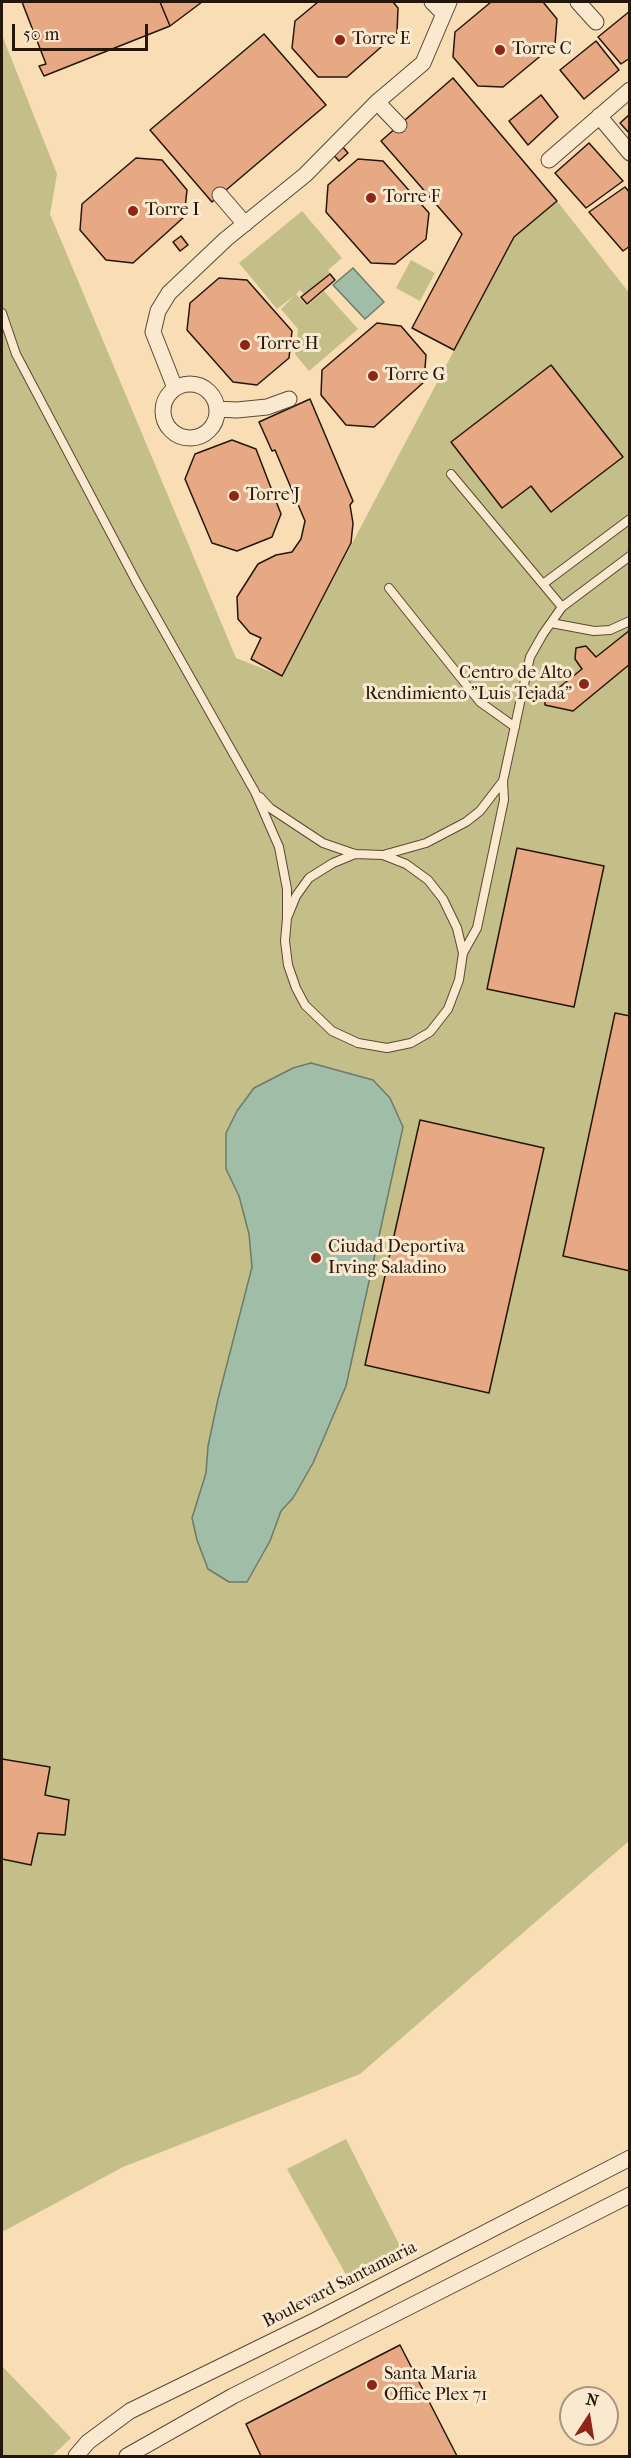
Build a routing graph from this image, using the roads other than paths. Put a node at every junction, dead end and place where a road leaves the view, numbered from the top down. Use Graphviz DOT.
graph roads {
  1 [pos="432,2"];
  2 [pos="578,2"];
  3 [pos="447,8"];
  4 [pos="596,22"];
  5 [pos="630,90"];
  6 [pos="377,102"];
  7 [pos="599,116"];
  8 [pos="399,125"];
  9 [pos="630,153"];
  10 [pos="549,160"];
  11 [pos="220,195"];
  12 [pos="245,224"];
  13 [pos="2,313"];
  14 [pos="176,388"];
  15 [pos="289,399"];
  16 [pos="217,409"];
  17 [pos="451,474"];
  18 [pos="630,519"];
  19 [pos="629,558"];
  20 [pos="543,584"];
  21 [pos="389,588"];
  22 [pos="562,607"];
  23 [pos="630,621"];
  24 [pos="550,623"];
  25 [pos="514,728"];
  26 [pos="503,781"];
  27 [pos="255,792"];
  28 [pos="355,854"];
  29 [pos="383,855"];
  30 [pos="287,918"];
  31 [pos="463,953"];
  32 [pos="630,2158"];
  33 [pos="630,2195"];
  34 [pos="76,2457"];
  35 [pos="127,2457"];
  1 -- 3 [label="street"];
  2 -- 4 [label="street"];
  3 -- 6 [label="street"];
  5 -- 7 [label="street"];
  6 -- 8 [label="street"];
  6 -- 12 [label="street"];
  7 -- 9 [label="street"];
  7 -- 10 [label="street"];
  11 -- 12 [label="street"];
  12 -- 14 [label="street"];
  13 -- 27 [label="lane"];
  14 -- 16 [label="street"];
  14 -- 16 [label="street"];
  15 -- 16 [label="street"];
  17 -- 20 [label="lane"];
  18 -- 20 [label="lane"];
  19 -- 22 [label="lane"];
  20 -- 22 [label="lane"];
  21 -- 25 [label="lane"];
  22 -- 24 [label="lane"];
  23 -- 24 [label="lane"];
  24 -- 25 [label="lane"];
  25 -- 26 [label="lane"];
  26 -- 29 [label="lane"];
  26 -- 31 [label="lane"];
  27 -- 28 [label="lane"];
  27 -- 30 [label="lane"];
  28 -- 29 [label="lane"];
  28 -- 30 [label="lane"];
  29 -- 31 [label="lane"];
  30 -- 31 [label="lane"];
  32 -- 34 [label="street, Boulevard Santamaria"];
  33 -- 35 [label="street"];
}
